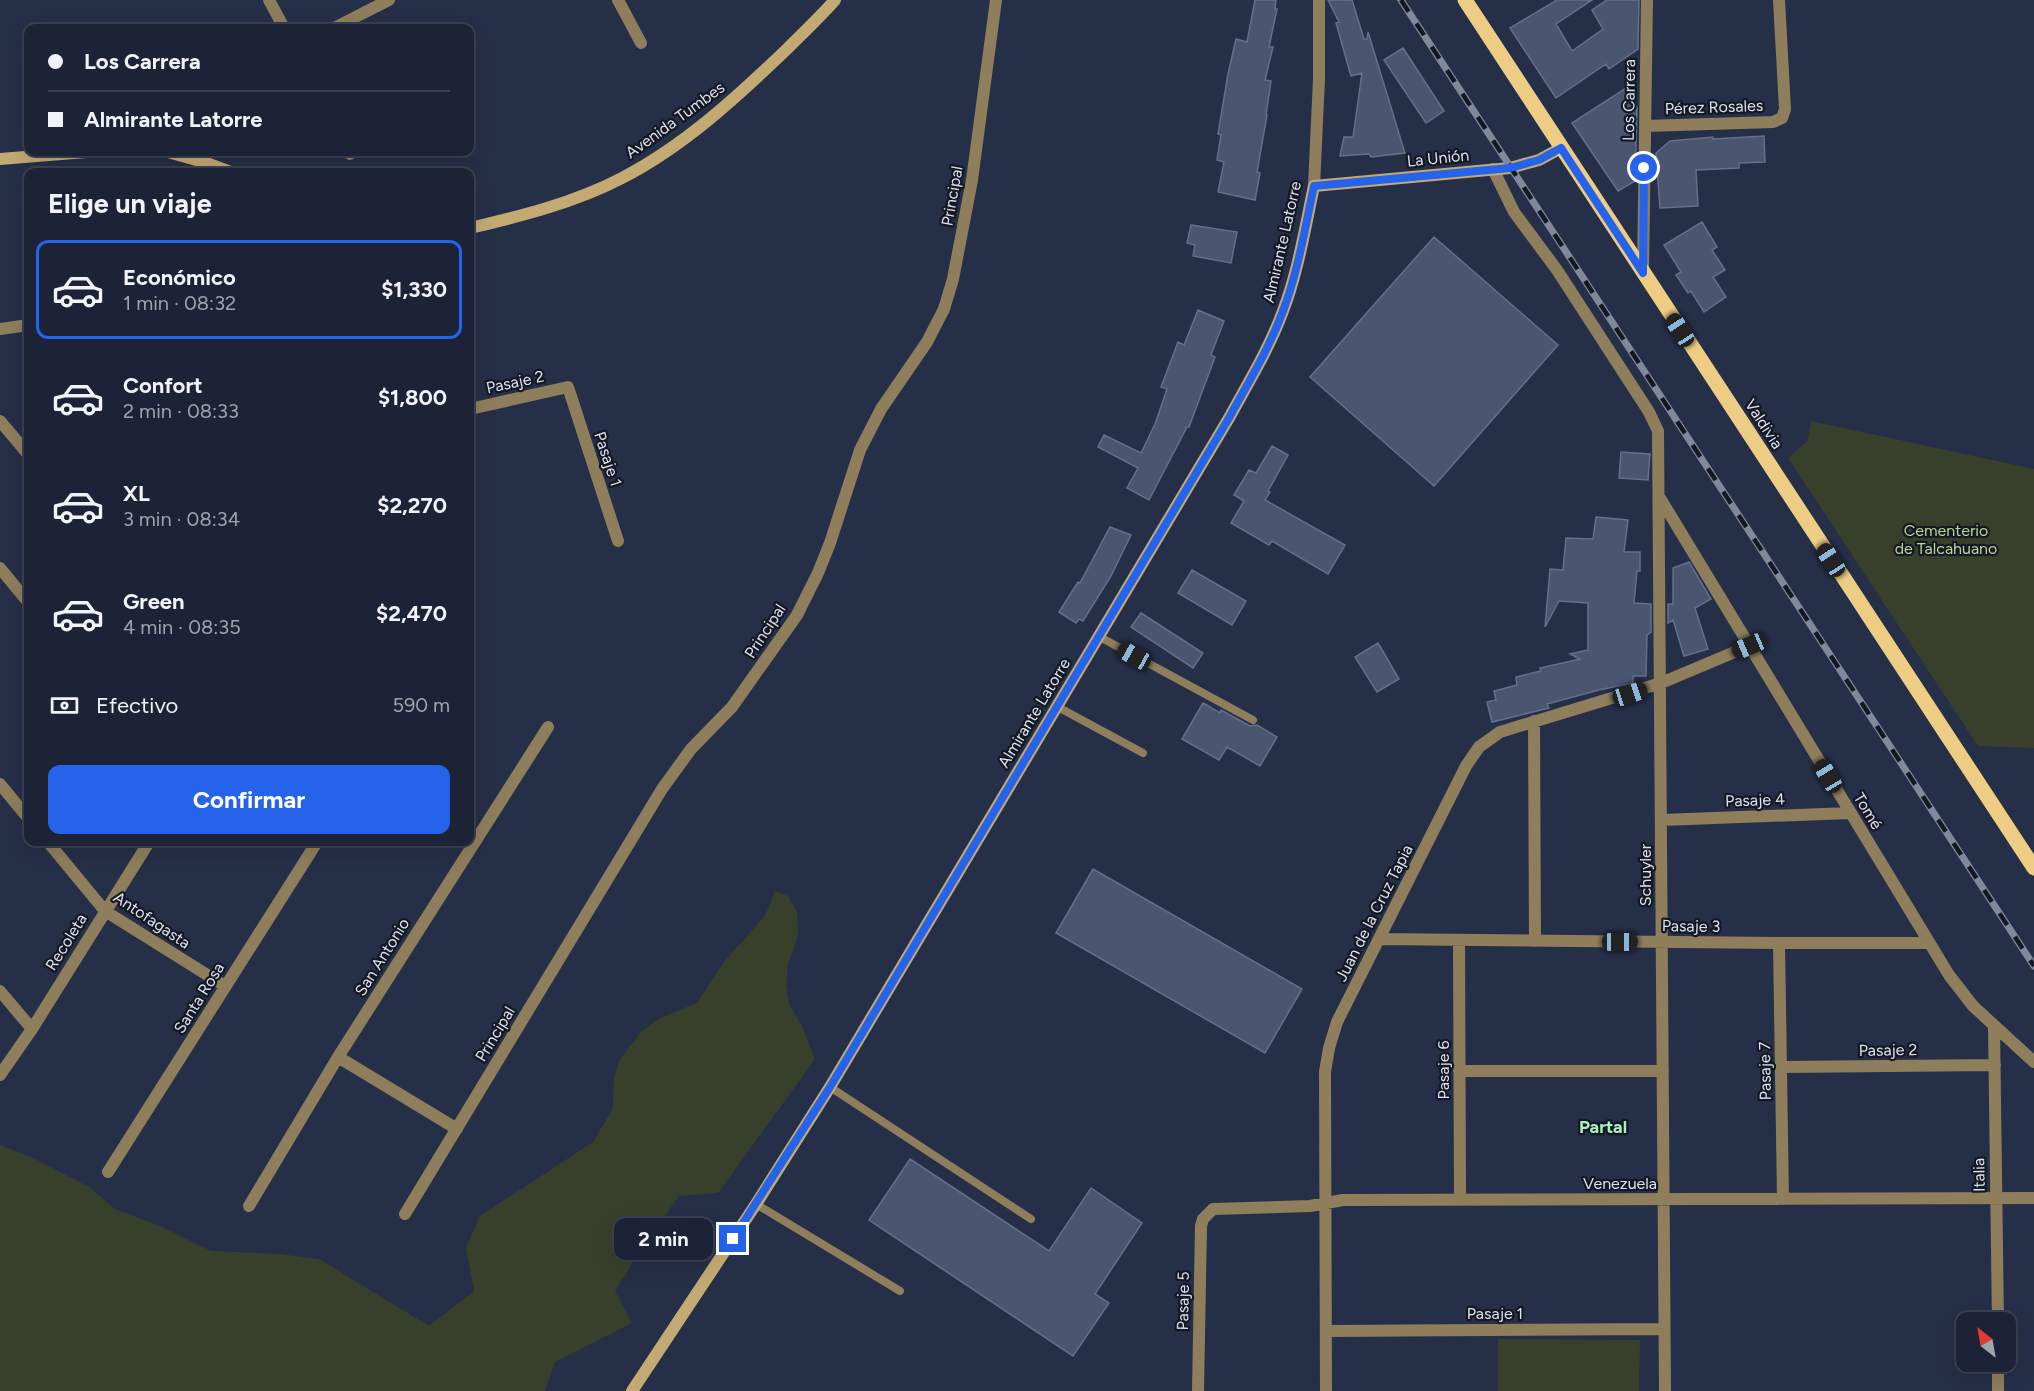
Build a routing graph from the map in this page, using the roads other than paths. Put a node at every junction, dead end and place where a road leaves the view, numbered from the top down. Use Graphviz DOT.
graph roads {
  1 [pos="269,0"];
  2 [pos="388,0"];
  3 [pos="618,0"];
  4 [pos="836,0"];
  5 [pos="996,0"];
  6 [pos="1319,0"];
  7 [pos="1465,0"];
  8 [pos="1647,0"];
  9 [pos="1779,0"];
  10 [pos="282,24"];
  11 [pos="342,24"];
  12 [pos="641,44"];
  13 [pos="1645,126"];
  14 [pos="1561,148"];
  15 [pos="37,156"];
  16 [pos="182,156"];
  17 [pos="0,159"];
  18 [pos="220,168"];
  19 [pos="1493,169"];
  20 [pos="1314,186"];
  21 [pos="474,227"];
  22 [pos="1643,273"];
  23 [pos="24,326"];
  24 [pos="0,329"];
  25 [pos="568,387"];
  26 [pos="474,408"];
  27 [pos="0,421"];
  28 [pos="24,449"];
  29 [pos="1659,496"];
  30 [pos="618,541"];
  31 [pos="0,568"];
  32 [pos="24,597"];
  33 [pos="1098,636"];
  34 [pos="1749,646"];
  35 [pos="1661,683"];
  36 [pos="1056,706"];
  37 [pos="1253,720"];
  38 [pos="1534,721"];
  39 [pos="548,727"];
  40 [pos="1143,753"];
  41 [pos="0,784"];
  42 [pos="24,813"];
  43 [pos="1850,813"];
  44 [pos="1662,820"];
  45 [pos="474,843"];
  46 [pos="51,846"];
  47 [pos="146,846"];
  48 [pos="314,846"];
  49 [pos="472,846"];
  50 [pos="2034,867"];
  51 [pos="105,911"];
  52 [pos="1380,939"];
  53 [pos="1459,940"];
  54 [pos="1535,941"];
  55 [pos="1662,942"];
  56 [pos="1779,943"];
  57 [pos="1929,943"];
  58 [pos="225,986"];
  59 [pos="0,991"];
  60 [pos="1994,1027"];
  61 [pos="32,1029"];
  62 [pos="338,1057"];
  63 [pos="2034,1062"];
  64 [pos="1995,1065"];
  65 [pos="1781,1067"];
  66 [pos="1460,1071"];
  67 [pos="1663,1071"];
  68 [pos="0,1075"];
  69 [pos="830,1087"];
  70 [pos="458,1129"];
  71 [pos="108,1172"];
  72 [pos="1996,1198"];
  73 [pos="2034,1198"];
  74 [pos="1460,1199"];
  75 [pos="1663,1199"];
  76 [pos="1783,1199"];
  77 [pos="1325,1203"];
  78 [pos="756,1204"];
  79 [pos="249,1206"];
  80 [pos="1207,1213"];
  81 [pos="405,1214"];
  82 [pos="1031,1220"];
  83 [pos="900,1291"];
  84 [pos="1998,1312"];
  85 [pos="1664,1329"];
  86 [pos="1326,1331"];
  87 [pos="1998,1372"];
  88 [pos="632,1391"];
  89 [pos="1198,1391"];
  90 [pos="1326,1391"];
  91 [pos="1665,1391"];
  92 [pos="1998,1391"];
  1 -- 10 [label="street"];
  2 -- 11 [label="street"];
  3 -- 12 [label="street"];
  4 -- 21 [label="main road, Avenida Tumbes"];
  5 -- 70 [label="street, Principal"];
  6 -- 20 [label="street, Almirante Latorre"];
  7 -- 14 [label="main road, Valdivia"];
  8 -- 13 [label="street, Los Carrera"];
  9 -- 13 [label="street, Pérez Rosales"];
  13 -- 22 [label="street, Los Carrera"];
  14 -- 19 [label="main road, La Unión"];
  14 -- 22 [label="main road, Valdivia"];
  15 -- 17 [label="main road"];
  16 -- 18 [label="main road"];
  19 -- 20 [label="main road, La Unión"];
  19 -- 29 [label="street, Schuyler"];
  20 -- 33 [label="main road, Almirante Latorre"];
  22 -- 50 [label="main road, Valdivia"];
  23 -- 24 [label="street"];
  25 -- 26 [label="street, Pasaje 2"];
  25 -- 30 [label="street, Pasaje 1"];
  27 -- 28 [label="street"];
  29 -- 34 [label="street, Tomé"];
  29 -- 35 [label="street, Schuyler"];
  31 -- 32 [label="street"];
  33 -- 36 [label="main road, Almirante Latorre"];
  33 -- 37 [label="lane"];
  34 -- 35 [label="street, Juan de la Cruz Tapia"];
  34 -- 43 [label="street, Tomé"];
  35 -- 38 [label="street, Juan de la Cruz Tapia"];
  35 -- 44 [label="street, Schuyler"];
  36 -- 40 [label="lane"];
  36 -- 69 [label="main road, Almirante Latorre"];
  38 -- 52 [label="street, Juan de la Cruz Tapia"];
  38 -- 54 [label="street"];
  39 -- 45 [label="street, San Antonio"];
  41 -- 42 [label="street"];
  43 -- 44 [label="street, Pasaje 4"];
  43 -- 57 [label="street, Tomé"];
  44 -- 55 [label="street, Schuyler"];
  46 -- 51 [label="street, Antofagasta"];
  47 -- 51 [label="street, Recoleta"];
  48 -- 58 [label="street, Santa Rosa"];
  49 -- 62 [label="street, San Antonio"];
  51 -- 58 [label="street, Antofagasta"];
  51 -- 61 [label="street, Recoleta"];
  52 -- 53 [label="street, Pasaje 3"];
  52 -- 77 [label="street, Juan de la Cruz Tapia"];
  53 -- 54 [label="street, Pasaje 3"];
  53 -- 66 [label="street, Pasaje 6"];
  54 -- 55 [label="street, Pasaje 3"];
  55 -- 56 [label="street, Pasaje 3"];
  55 -- 67 [label="street, Schuyler"];
  56 -- 57 [label="street, Pasaje 3"];
  56 -- 65 [label="street, Pasaje 7"];
  57 -- 60 [label="street, Tomé"];
  58 -- 71 [label="street, Santa Rosa"];
  59 -- 61 [label="street"];
  60 -- 63 [label="street, Tomé"];
  60 -- 64 [label="street, Italia"];
  61 -- 68 [label="street, Recoleta"];
  62 -- 70 [label="street"];
  62 -- 79 [label="street, San Antonio"];
  64 -- 65 [label="street, Pasaje 2"];
  64 -- 72 [label="street, Italia"];
  65 -- 76 [label="street, Pasaje 7"];
  66 -- 67 [label="street"];
  66 -- 74 [label="street, Pasaje 6"];
  67 -- 75 [label="street, Schuyler"];
  69 -- 78 [label="main road, Almirante Latorre"];
  69 -- 82 [label="lane"];
  70 -- 81 [label="street, Principal"];
  72 -- 73 [label="street, Venezuela"];
  72 -- 76 [label="street, Venezuela"];
  72 -- 84 [label="street, Italia"];
  74 -- 75 [label="street, Venezuela"];
  74 -- 77 [label="street, Venezuela"];
  75 -- 76 [label="street, Venezuela"];
  75 -- 85 [label="street, Schuyler"];
  77 -- 80 [label="street, Venezuela"];
  77 -- 86 [label="street, Juan de la Cruz Tapia"];
  78 -- 83 [label="lane"];
  78 -- 88 [label="main road, Almirante Latorre"];
  80 -- 89 [label="street, Pasaje 5"];
  85 -- 86 [label="street, Pasaje 1"];
  85 -- 91 [label="street, Schuyler"];
  86 -- 90 [label="street, Juan de la Cruz Tapia"];
  87 -- 92 [label="street"];
}
